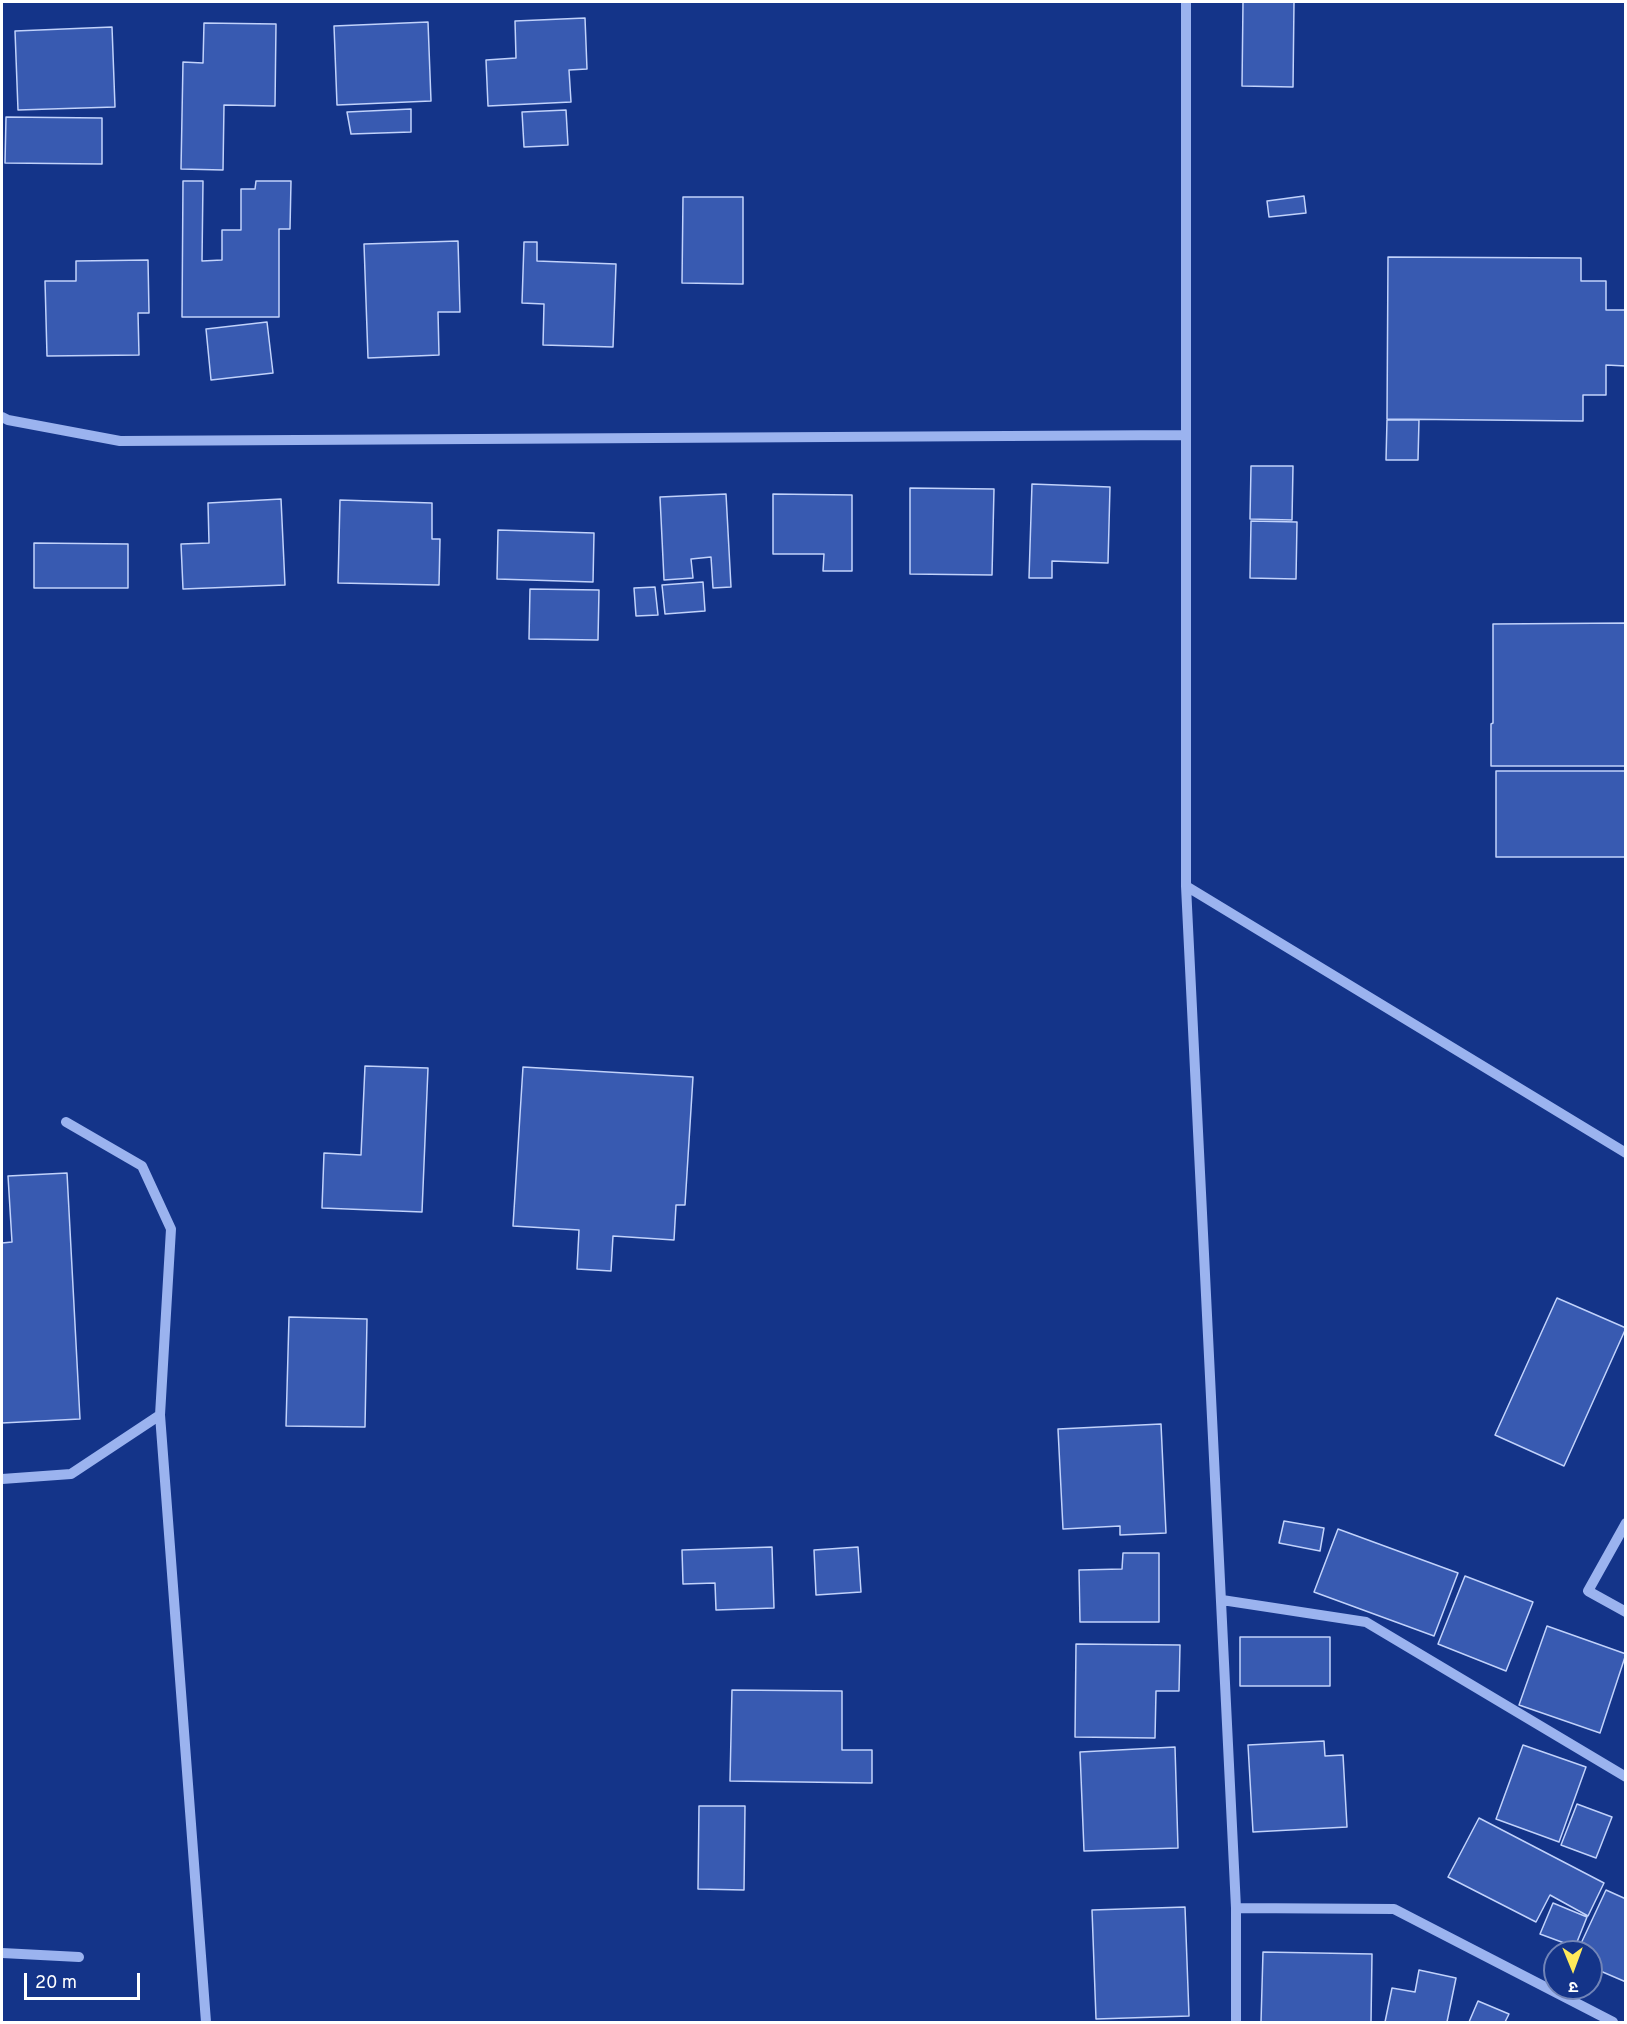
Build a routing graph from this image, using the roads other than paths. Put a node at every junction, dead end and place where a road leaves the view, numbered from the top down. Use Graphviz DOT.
graph roads {
  1 [pos="1186,2"];
  2 [pos="2,417"];
  3 [pos="1186,435"];
  4 [pos="1186,886"];
  5 [pos="66,1122"];
  6 [pos="1626,1153"];
  7 [pos="160,1415"];
  8 [pos="2,1479"];
  9 [pos="1626,1523"];
  10 [pos="1222,1600"];
  11 [pos="1626,1612"];
  12 [pos="1626,1777"];
  13 [pos="1236,1908"];
  14 [pos="2,1953"];
  15 [pos="79,1957"];
  16 [pos="206,2022"];
  17 [pos="1236,2022"];
  18 [pos="1613,2022"];
  1 -- 3 [label="street"];
  2 -- 3 [label="street"];
  3 -- 4 [label="street"];
  4 -- 6 [label="street"];
  4 -- 10 [label="street"];
  5 -- 7 [label="street"];
  7 -- 8 [label="street"];
  7 -- 16 [label="street"];
  9 -- 11 [label="street"];
  10 -- 12 [label="street"];
  10 -- 13 [label="street"];
  13 -- 17 [label="street"];
  13 -- 18 [label="street"];
  14 -- 15 [label="street"];
}
